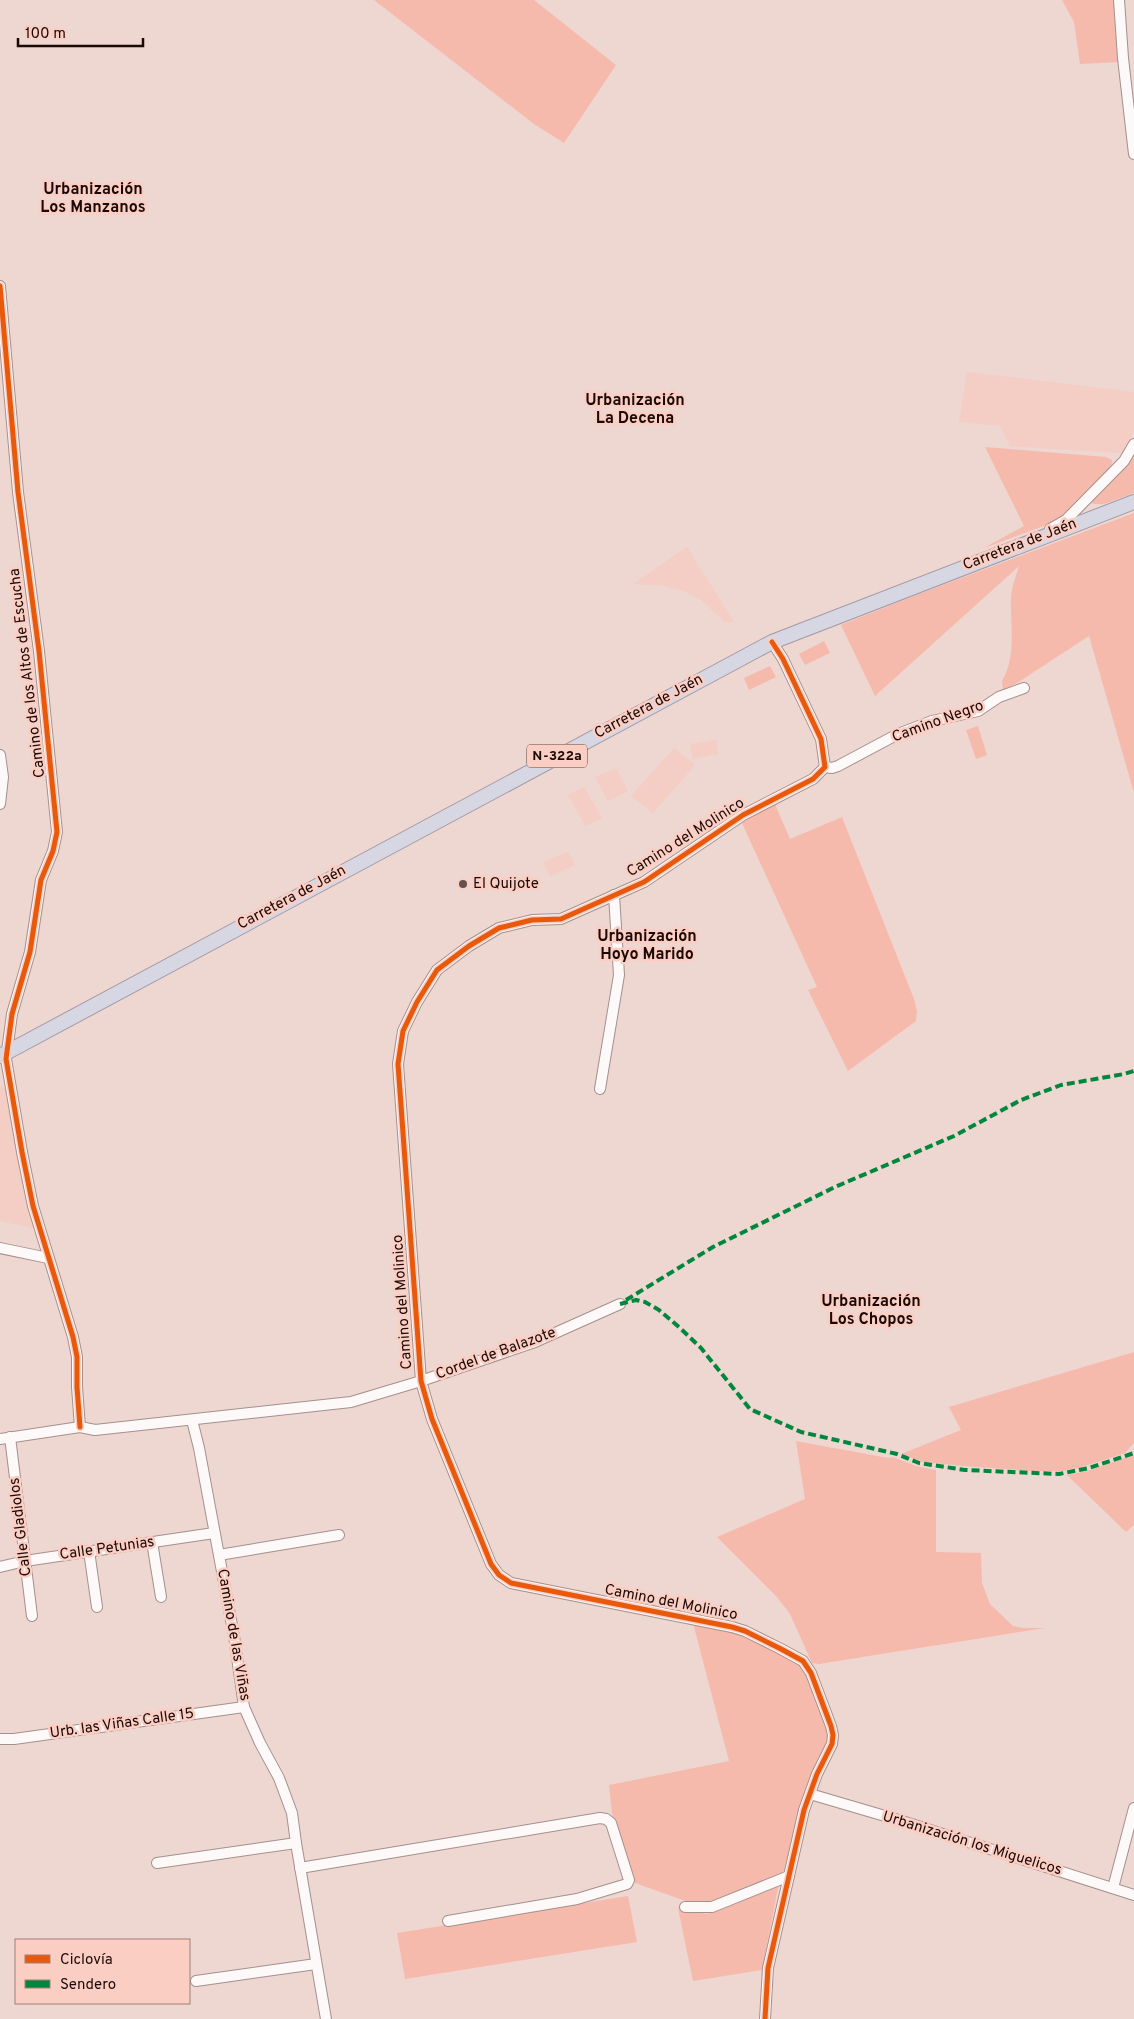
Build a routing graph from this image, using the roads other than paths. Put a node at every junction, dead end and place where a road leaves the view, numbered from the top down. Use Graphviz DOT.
graph roads {
  1 [pos="1119,0"];
  2 [pos="1134,154"];
  3 [pos="0,286"];
  4 [pos="1134,444"];
  5 [pos="1134,502"];
  6 [pos="1035,539"];
  7 [pos="772,642"];
  8 [pos="1024,688"];
  9 [pos="0,755"];
  10 [pos="825,767"];
  11 [pos="0,804"];
  12 [pos="614,896"];
  13 [pos="3,1054"];
  14 [pos="600,1089"];
  15 [pos="0,1248"];
  16 [pos="48,1258"];
  17 [pos="620,1304"];
  18 [pos="421,1381"];
  19 [pos="192,1420"];
  20 [pos="80,1427"];
  21 [pos="5,1438"];
  22 [pos="214,1533"];
  23 [pos="339,1536"];
  24 [pos="152,1542"];
  25 [pos="89,1551"];
  26 [pos="219,1555"];
  27 [pos="25,1561"];
  28 [pos="0,1567"];
  29 [pos="161,1597"];
  30 [pos="97,1607"];
  31 [pos="32,1616"];
  32 [pos="244,1707"];
  33 [pos="0,1739"];
  34 [pos="810,1794"];
  35 [pos="1134,1808"];
  36 [pos="296,1843"];
  37 [pos="157,1864"];
  38 [pos="300,1868"];
  39 [pos="788,1876"];
  40 [pos="1113,1888"];
  41 [pos="1134,1895"];
  42 [pos="685,1906"];
  43 [pos="448,1920"];
  44 [pos="316,1964"];
  45 [pos="196,1981"];
  46 [pos="326,2019"];
  47 [pos="765,2019"];
  1 -- 2 [label="street"];
  3 -- 13 [label="street, Camino de los Altos de Escucha"];
  4 -- 6 [label="street"];
  5 -- 6 [label="highway, Carretera de Jaén / N-322a"];
  6 -- 7 [label="highway, Carretera de Jaén / N-322a"];
  7 -- 10 [label="street"];
  7 -- 13 [label="highway, Carretera de Jaén / N-322a"];
  8 -- 10 [label="street, Camino Negro"];
  9 -- 11 [label="street"];
  10 -- 12 [label="street, Camino del Molinico"];
  12 -- 14 [label="street"];
  12 -- 18 [label="street, Camino del Molinico"];
  13 -- 16 [label="street, Camino de los Altos de Escucha"];
  15 -- 16 [label="street"];
  16 -- 20 [label="street, Camino de los Altos de Escucha"];
  17 -- 18 [label="street, Cordel de Balazote"];
  18 -- 19 [label="street, Cordel de Balazote"];
  18 -- 34 [label="street, Camino del Molinico"];
  19 -- 20 [label="street, Cordel de Balazote"];
  19 -- 22 [label="street, Camino de las Viñas"];
  20 -- 21 [label="street, Cordel de Balazote"];
  21 -- 27 [label="street, Calle Gladiolos"];
  22 -- 24 [label="street, Calle Petunias"];
  22 -- 26 [label="street, Camino de las Viñas"];
  23 -- 26 [label="street"];
  24 -- 25 [label="street, Calle Petunias"];
  24 -- 29 [label="street"];
  25 -- 27 [label="street, Calle Petunias"];
  25 -- 30 [label="street"];
  26 -- 32 [label="street, Camino de las Viñas"];
  27 -- 28 [label="street, Calle Petunias"];
  27 -- 31 [label="street, Calle Gladiolos"];
  32 -- 33 [label="street, Urb. las Viñas Calle 15"];
  32 -- 36 [label="street, Camino de las Viñas"];
  34 -- 39 [label="street, Camino del Molinico"];
  34 -- 40 [label="street, Urbanización los Miguelicos"];
  35 -- 40 [label="street"];
  36 -- 37 [label="street"];
  36 -- 38 [label="street, Camino de las Viñas"];
  38 -- 43 [label="street"];
  38 -- 44 [label="street, Camino de las Viñas"];
  39 -- 42 [label="street"];
  39 -- 47 [label="street, Camino del Molinico"];
  40 -- 41 [label="street, Urbanización los Miguelicos"];
  44 -- 45 [label="street"];
  44 -- 46 [label="street, Camino de las Viñas"];
}
